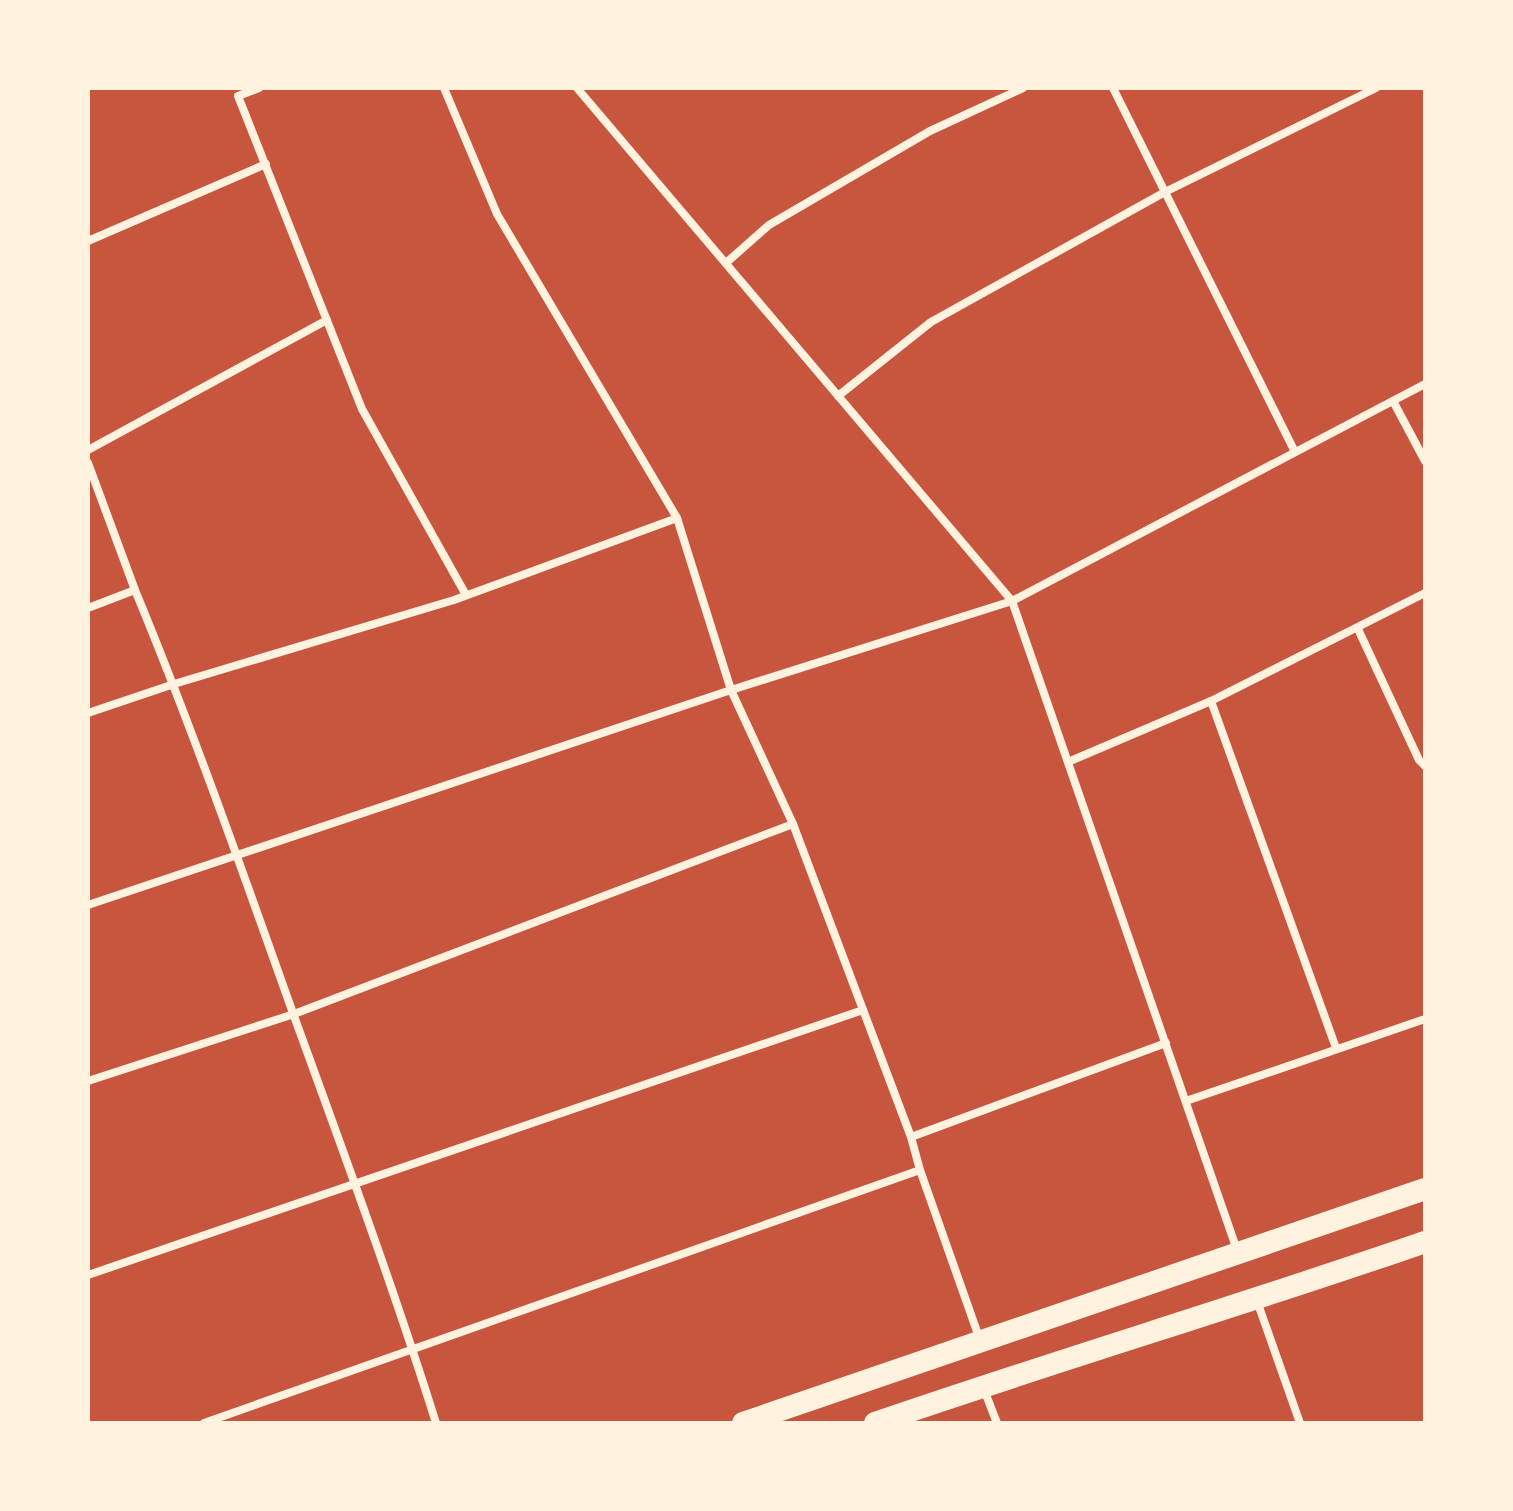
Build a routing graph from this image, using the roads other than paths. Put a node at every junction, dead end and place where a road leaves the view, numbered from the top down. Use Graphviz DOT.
graph roads {
  1 [pos="259,88"];
  2 [pos="444,88"];
  3 [pos="577,88"];
  4 [pos="1023,88"];
  5 [pos="1113,88"];
  6 [pos="1376,88"];
  7 [pos="237,92"];
  8 [pos="266,164"];
  9 [pos="1165,192"];
  10 [pos="88,241"];
  11 [pos="726,263"];
  12 [pos="327,320"];
  13 [pos="1425,384"];
  14 [pos="838,396"];
  15 [pos="1393,401"];
  16 [pos="88,450"];
  17 [pos="1295,452"];
  18 [pos="1425,461"];
  19 [pos="88,463"];
  20 [pos="677,518"];
  21 [pos="135,590"];
  22 [pos="1425,593"];
  23 [pos="466,595"];
  24 [pos="1012,601"];
  25 [pos="88,608"];
  26 [pos="1358,629"];
  27 [pos="174,684"];
  28 [pos="731,690"];
  29 [pos="1211,701"];
  30 [pos="88,713"];
  31 [pos="1068,762"];
  32 [pos="1425,766"];
  33 [pos="793,824"];
  34 [pos="237,855"];
  35 [pos="88,905"];
  36 [pos="863,1010"];
  37 [pos="294,1014"];
  38 [pos="1425,1019"];
  39 [pos="1166,1043"];
  40 [pos="1336,1048"];
  41 [pos="88,1081"];
  42 [pos="1186,1101"];
  43 [pos="911,1137"];
  44 [pos="920,1170"];
  45 [pos="355,1183"];
  46 [pos="1425,1189"];
  47 [pos="1425,1242"];
  48 [pos="1238,1254"];
  49 [pos="88,1275"];
  50 [pos="1256,1300"];
  51 [pos="981,1343"];
  52 [pos="413,1350"];
  53 [pos="983,1386"];
  54 [pos="204,1423"];
  55 [pos="436,1423"];
  56 [pos="743,1423"];
  57 [pos="875,1423"];
  58 [pos="997,1423"];
  59 [pos="1300,1423"];
  1 -- 7 [label="street"];
  2 -- 20 [label="street"];
  3 -- 11 [label="street"];
  4 -- 11 [label="street"];
  5 -- 9 [label="street"];
  6 -- 9 [label="street"];
  7 -- 8 [label="street"];
  8 -- 10 [label="street"];
  8 -- 12 [label="street"];
  9 -- 14 [label="street"];
  9 -- 17 [label="street"];
  11 -- 14 [label="street"];
  12 -- 16 [label="street"];
  12 -- 23 [label="street"];
  13 -- 15 [label="street"];
  14 -- 24 [label="street"];
  15 -- 17 [label="street"];
  15 -- 18 [label="street"];
  17 -- 24 [label="street"];
  19 -- 21 [label="street"];
  20 -- 23 [label="street"];
  20 -- 28 [label="street"];
  21 -- 25 [label="street"];
  21 -- 27 [label="street"];
  22 -- 26 [label="street"];
  23 -- 27 [label="street"];
  24 -- 28 [label="street"];
  24 -- 31 [label="street"];
  26 -- 29 [label="street"];
  26 -- 32 [label="street"];
  27 -- 30 [label="street"];
  27 -- 34 [label="street"];
  28 -- 33 [label="street"];
  28 -- 34 [label="street"];
  29 -- 31 [label="street"];
  29 -- 40 [label="street"];
  31 -- 39 [label="street"];
  33 -- 36 [label="street"];
  33 -- 37 [label="street"];
  34 -- 35 [label="street"];
  34 -- 37 [label="street"];
  36 -- 43 [label="street"];
  36 -- 45 [label="street"];
  37 -- 41 [label="street"];
  37 -- 45 [label="street"];
  38 -- 40 [label="street"];
  39 -- 42 [label="street"];
  39 -- 43 [label="street"];
  40 -- 42 [label="street"];
  42 -- 48 [label="street"];
  43 -- 44 [label="street"];
  44 -- 51 [label="street"];
  44 -- 52 [label="street"];
  45 -- 49 [label="street"];
  45 -- 52 [label="street"];
  46 -- 48 [label="highway"];
  47 -- 50 [label="highway"];
  48 -- 51 [label="highway"];
  50 -- 53 [label="highway"];
  50 -- 59 [label="street"];
  51 -- 56 [label="highway"];
  52 -- 54 [label="street"];
  52 -- 55 [label="street"];
  53 -- 57 [label="highway"];
  53 -- 58 [label="street"];
}
